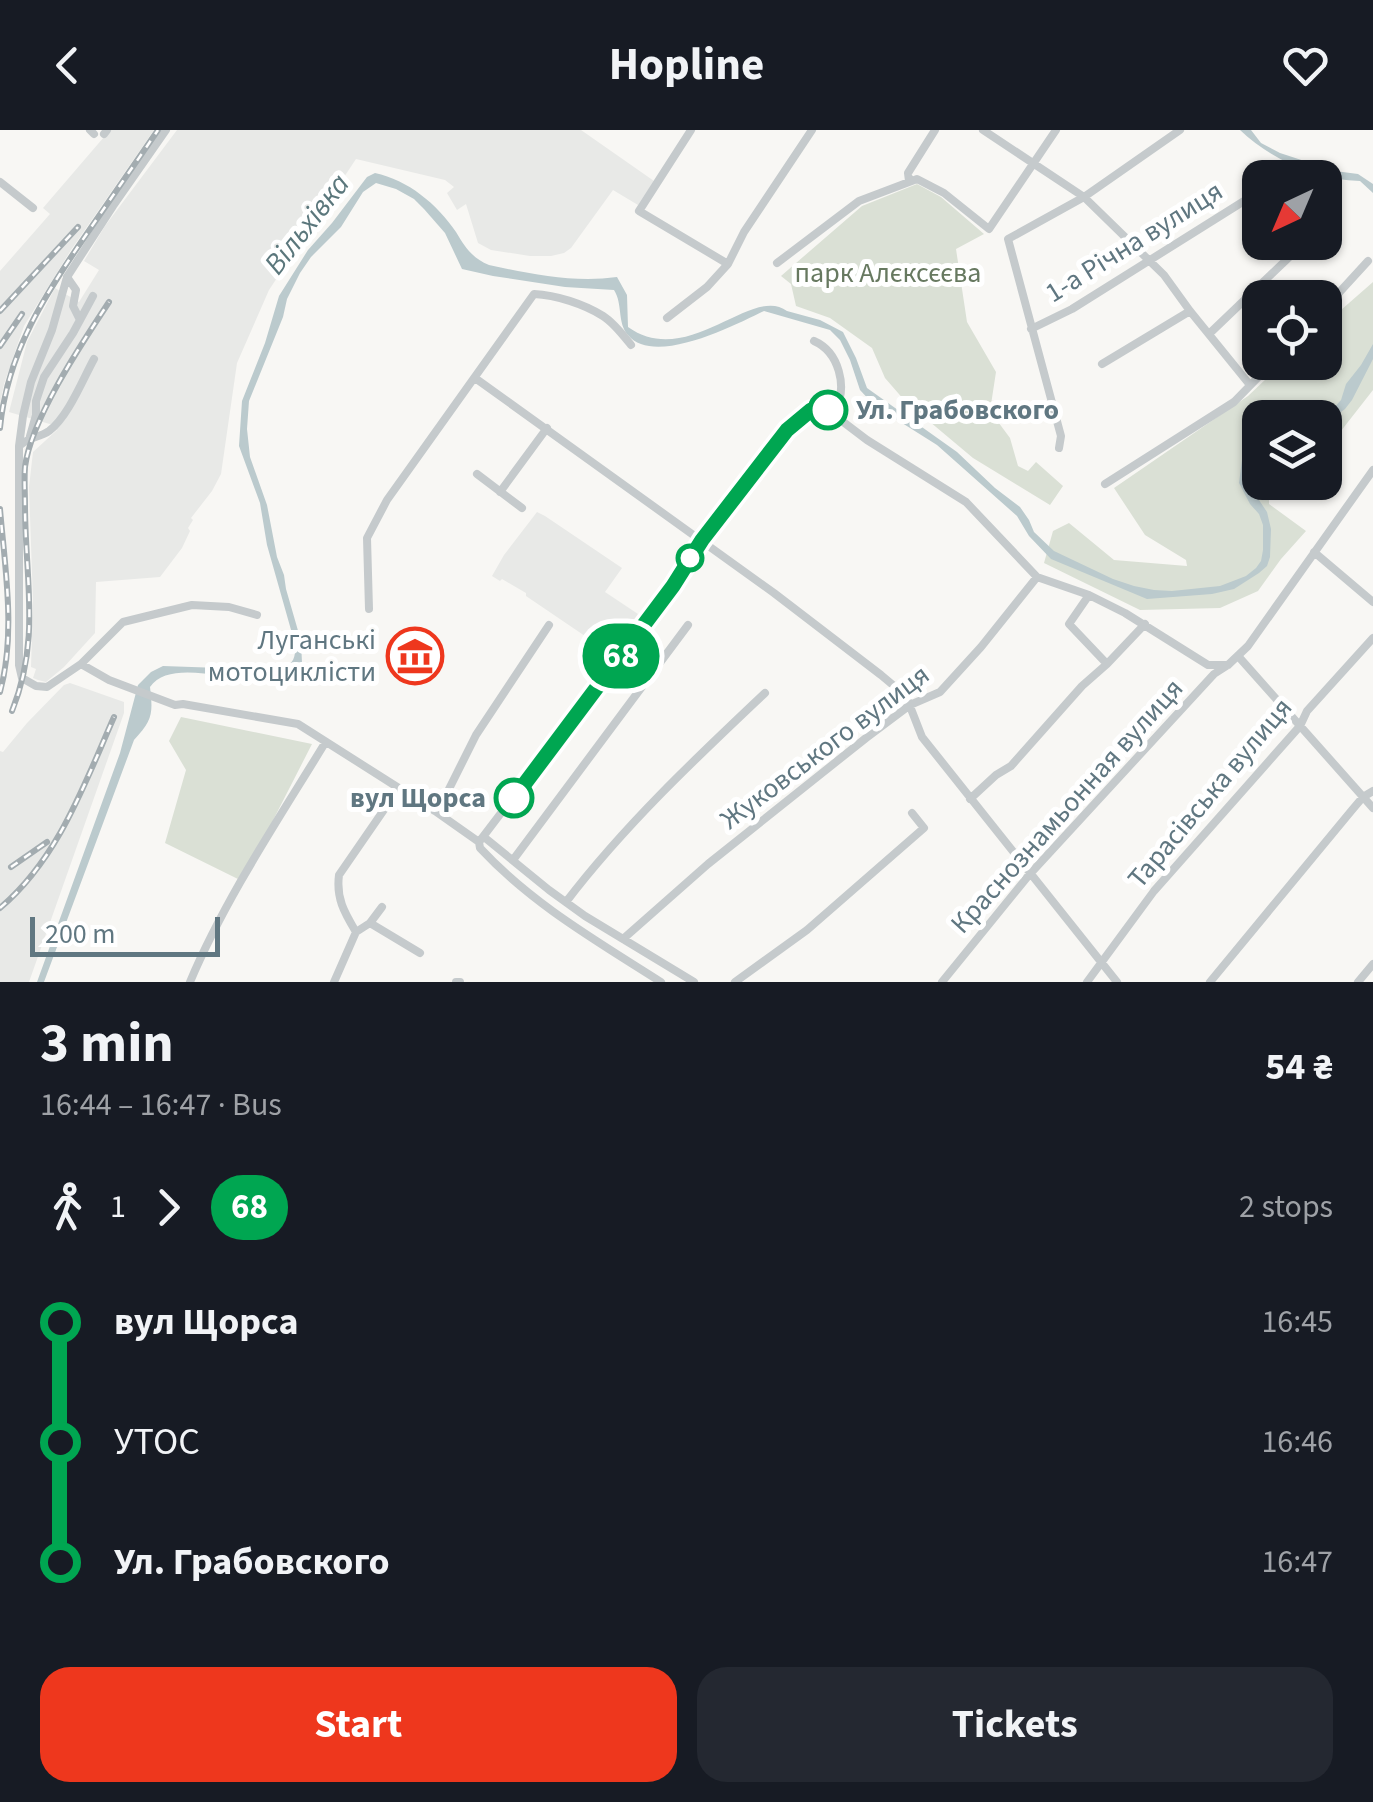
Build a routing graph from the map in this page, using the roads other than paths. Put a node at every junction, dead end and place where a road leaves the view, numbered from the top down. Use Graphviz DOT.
graph roads {
  1 [pos="166,130"];
  2 [pos="690,130"];
  3 [pos="812,130"];
  4 [pos="935,130"];
  5 [pos="983,130"];
  6 [pos="1056,130"];
  7 [pos="1180,130"];
  8 [pos="1033,164"];
  9 [pos="910,181"];
  10 [pos="0,182"];
  11 [pos="1084,197"];
  12 [pos="1242,202"];
  13 [pos="33,208"];
  14 [pos="1286,260"];
  15 [pos="1368,261"];
  16 [pos="1149,262"];
  17 [pos="777,263"];
  18 [pos="728,264"];
  19 [pos="67,277"];
  20 [pos="1342,289"];
  21 [pos="92,296"];
  22 [pos="1190,311"];
  23 [pos="667,318"];
  24 [pos="80,320"];
  25 [pos="1031,329"];
  26 [pos="1209,334"];
  27 [pos="814,341"];
  28 [pos="631,345"];
  29 [pos="94,359"];
  30 [pos="1102,364"];
  31 [pos="475,378"];
  32 [pos="1255,380"];
  33 [pos="1250,385"];
  34 [pos="834,410"];
  35 [pos="546,428"];
  36 [pos="30,436"];
  37 [pos="20,446"];
  38 [pos="1059,448"];
  39 [pos="477,474"];
  40 [pos="1371,476"];
  41 [pos="1105,484"];
  42 [pos="500,492"];
  43 [pos="522,508"];
  44 [pos="702,540"];
  45 [pos="1314,552"];
  46 [pos="1037,577"];
  47 [pos="1090,595"];
  48 [pos="1373,602"];
  49 [pos="368,609"];
  50 [pos="256,615"];
  51 [pos="1144,624"];
  52 [pos="549,625"];
  53 [pos="688,625"];
  54 [pos="1373,638"];
  55 [pos="1238,656"];
  56 [pos="81,664"];
  57 [pos="1107,664"];
  58 [pos="1228,665"];
  59 [pos="765,693"];
  60 [pos="910,705"];
  61 [pos="1300,726"];
  62 [pos="325,743"];
  63 [pos="399,788"];
  64 [pos="1373,791"];
  65 [pos="1363,798"];
  66 [pos="970,799"];
  67 [pos="1373,808"];
  68 [pos="435,811"];
  69 [pos="912,813"];
  70 [pos="482,840"];
  71 [pos="513,860"];
  72 [pos="1029,875"];
  73 [pos="566,902"];
  74 [pos="382,906"];
  75 [pos="370,923"];
  76 [pos="356,932"];
  77 [pos="624,939"];
  78 [pos="420,953"];
  79 [pos="1373,964"];
  80 [pos="1102,965"];
  81 [pos="675,970"];
  82 [pos="190,982"];
  83 [pos="334,982"];
  84 [pos="664,982"];
  85 [pos="694,982"];
  86 [pos="735,982"];
  87 [pos="942,982"];
  88 [pos="1088,982"];
  89 [pos="1116,982"];
  90 [pos="1210,982"];
  91 [pos="1358,982"];
  1 -- 19 [label="street"];
  2 -- 18 [label="street"];
  3 -- 18 [label="street"];
  4 -- 9 [label="street"];
  5 -- 8 [label="street"];
  6 -- 8 [label="street"];
  7 -- 11 [label="street"];
  8 -- 9 [label="street"];
  8 -- 11 [label="street"];
  9 -- 17 [label="street"];
  10 -- 13 [label="street"];
  11 -- 16 [label="street"];
  11 -- 25 [label="street"];
  12 -- 16 [label="street, 1-а Річна вулиця"];
  14 -- 26 [label="street"];
  15 -- 20 [label="street"];
  16 -- 22 [label="street"];
  16 -- 25 [label="street, 1-а Річна вулиця"];
  18 -- 23 [label="street"];
  19 -- 24 [label="street"];
  19 -- 37 [label="street"];
  21 -- 24 [label="street"];
  22 -- 26 [label="street"];
  22 -- 30 [label="street"];
  24 -- 36 [label="street"];
  25 -- 38 [label="street"];
  26 -- 33 [label="street"];
  27 -- 34 [label="street"];
  28 -- 31 [label="street"];
  29 -- 36 [label="street"];
  31 -- 35 [label="street"];
  31 -- 49 [label="street"];
  32 -- 33 [label="street"];
  33 -- 41 [label="street"];
  34 -- 44 [label="street"];
  34 -- 46 [label="street"];
  35 -- 42 [label="street"];
  35 -- 44 [label="street"];
  36 -- 37 [label="street"];
  37 -- 56 [label="street"];
  39 -- 42 [label="street"];
  40 -- 45 [label="street, Краснознамьонная вулиця"];
  42 -- 43 [label="street"];
  44 -- 60 [label="street"];
  44 -- 70 [label="street"];
  45 -- 48 [label="street"];
  45 -- 55 [label="street, Краснознамьонная вулиця"];
  46 -- 47 [label="street"];
  46 -- 60 [label="street, Жуковського вулиця"];
  47 -- 51 [label="street"];
  47 -- 57 [label="street"];
  50 -- 56 [label="street"];
  51 -- 57 [label="street"];
  51 -- 58 [label="street"];
  52 -- 68 [label="street"];
  53 -- 71 [label="street"];
  54 -- 61 [label="street, Тарасівська вулиця"];
  55 -- 58 [label="street, Краснознамьонная вулиця"];
  55 -- 61 [label="street"];
  56 -- 62 [label="street"];
  57 -- 66 [label="street"];
  58 -- 72 [label="street, Краснознамьонная вулиця"];
  59 -- 73 [label="street"];
  60 -- 66 [label="street"];
  60 -- 77 [label="street, Жуковського вулиця"];
  61 -- 65 [label="street"];
  61 -- 80 [label="street, Тарасівська вулиця"];
  62 -- 63 [label="street"];
  62 -- 82 [label="street"];
  63 -- 68 [label="street"];
  63 -- 76 [label="street"];
  64 -- 65 [label="street"];
  65 -- 67 [label="street"];
  65 -- 90 [label="street"];
  66 -- 72 [label="street"];
  68 -- 70 [label="street"];
  69 -- 86 [label="street"];
  70 -- 71 [label="street"];
  70 -- 84 [label="street"];
  71 -- 73 [label="street"];
  72 -- 80 [label="street"];
  72 -- 87 [label="street, Краснознамьонная вулиця"];
  73 -- 77 [label="street"];
  74 -- 75 [label="street"];
  75 -- 76 [label="street"];
  75 -- 78 [label="street"];
  76 -- 83 [label="street"];
  77 -- 81 [label="street"];
  79 -- 91 [label="street"];
  80 -- 88 [label="street, Тарасівська вулиця"];
  80 -- 89 [label="street"];
  81 -- 84 [label="street"];
  81 -- 85 [label="street"];
}
